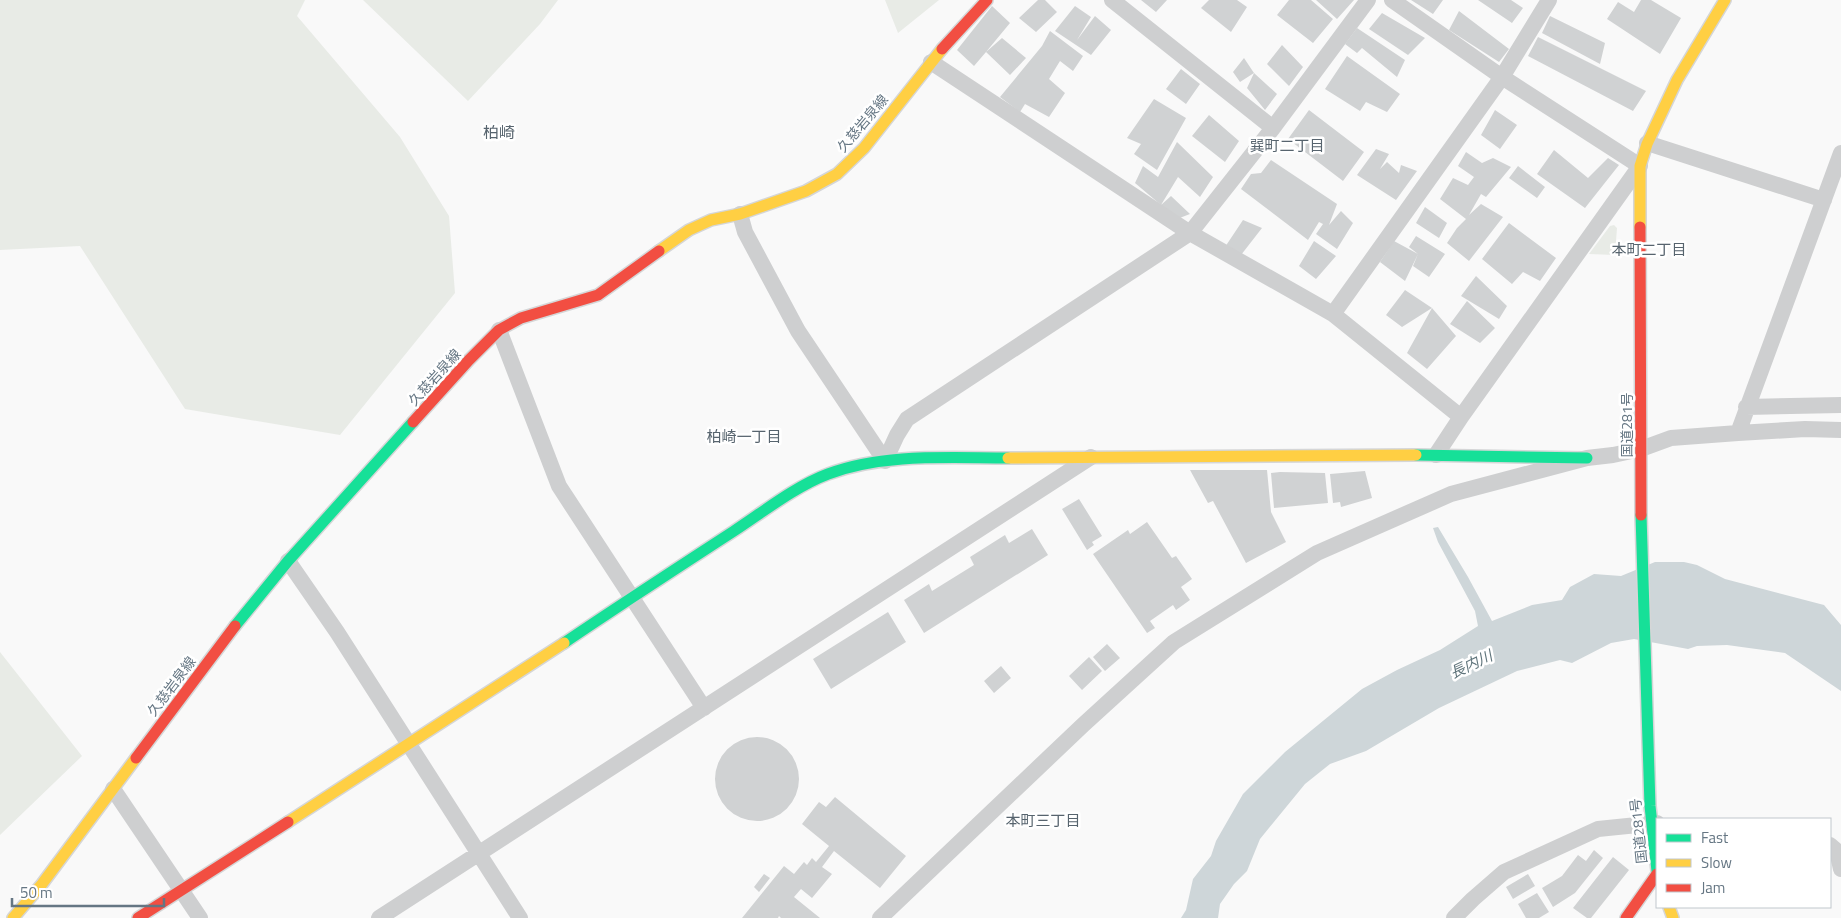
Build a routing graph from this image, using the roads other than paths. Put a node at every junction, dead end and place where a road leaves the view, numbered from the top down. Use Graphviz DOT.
graph roads {
  1 [pos="987,0"];
  2 [pos="1112,0"];
  3 [pos="1368,0"];
  4 [pos="1392,0"];
  5 [pos="1549,0"];
  6 [pos="1725,0"];
  7 [pos="931,62"];
  8 [pos="1502,77"];
  9 [pos="1273,128"];
  10 [pos="1646,143"];
  11 [pos="1841,153"];
  12 [pos="1640,166"];
  13 [pos="1824,200"];
  14 [pos="740,214"];
  15 [pos="1190,233"];
  16 [pos="1333,314"];
  17 [pos="498,330"];
  18 [pos="1841,405"];
  19 [pos="1746,407"];
  20 [pos="1461,417"];
  21 [pos="1841,430"];
  22 [pos="1738,433"];
  23 [pos="1641,449"];
  24 [pos="1092,456"];
  25 [pos="1436,456"];
  26 [pos="1587,458"];
  27 [pos="885,461"];
  28 [pos="288,561"];
  29 [pos="632,598"];
  30 [pos="704,708"];
  31 [pos="409,744"];
  32 [pos="113,789"];
  33 [pos="1654,823"];
  34 [pos="1831,846"];
  35 [pos="479,854"];
  36 [pos="1656,856"];
  37 [pos="1841,869"];
  38 [pos="1656,874"];
  39 [pos="182,890"];
  40 [pos="13,918"];
  41 [pos="138,918"];
  42 [pos="200,918"];
  43 [pos="379,918"];
  44 [pos="520,918"];
  45 [pos="880,918"];
  46 [pos="1454,918"];
  47 [pos="1626,918"];
  1 -- 7 [label="main road, 久慈岩泉線"];
  2 -- 9 [label="street"];
  3 -- 9 [label="street"];
  4 -- 8 [label="street"];
  5 -- 8 [label="street"];
  6 -- 10 [label="main road, 国道281号"];
  7 -- 14 [label="main road, 久慈岩泉線"];
  7 -- 15 [label="street"];
  8 -- 12 [label="street"];
  8 -- 16 [label="street"];
  9 -- 15 [label="street"];
  10 -- 12 [label="main road, 国道281号"];
  10 -- 13 [label="street"];
  11 -- 13 [label="street"];
  12 -- 20 [label="street"];
  12 -- 23 [label="main road, 国道281号"];
  13 -- 19 [label="street"];
  14 -- 17 [label="main road, 久慈岩泉線"];
  14 -- 27 [label="street"];
  15 -- 16 [label="street"];
  15 -- 27 [label="street"];
  16 -- 20 [label="street"];
  17 -- 28 [label="main road, 久慈岩泉線"];
  17 -- 29 [label="street"];
  18 -- 19 [label="street"];
  19 -- 22 [label="street"];
  20 -- 25 [label="street"];
  21 -- 22 [label="street"];
  22 -- 23 [label="street"];
  23 -- 26 [label="street"];
  23 -- 33 [label="main road, 国道281号"];
  24 -- 25 [label="main road"];
  24 -- 27 [label="main road"];
  24 -- 30 [label="street"];
  25 -- 26 [label="main road"];
  26 -- 45 [label="street"];
  27 -- 29 [label="main road"];
  28 -- 31 [label="street"];
  28 -- 32 [label="main road, 久慈岩泉線"];
  29 -- 30 [label="street"];
  29 -- 31 [label="main road"];
  30 -- 35 [label="street"];
  31 -- 35 [label="street"];
  31 -- 39 [label="main road"];
  32 -- 39 [label="street"];
  32 -- 40 [label="main road, 久慈岩泉線"];
  33 -- 36 [label="main road, 国道281号"];
  33 -- 46 [label="street"];
  34 -- 37 [label="street"];
  35 -- 43 [label="street"];
  35 -- 44 [label="street"];
  38 -- 47 [label="main road"];
  39 -- 41 [label="main road"];
  39 -- 42 [label="street"];
}
